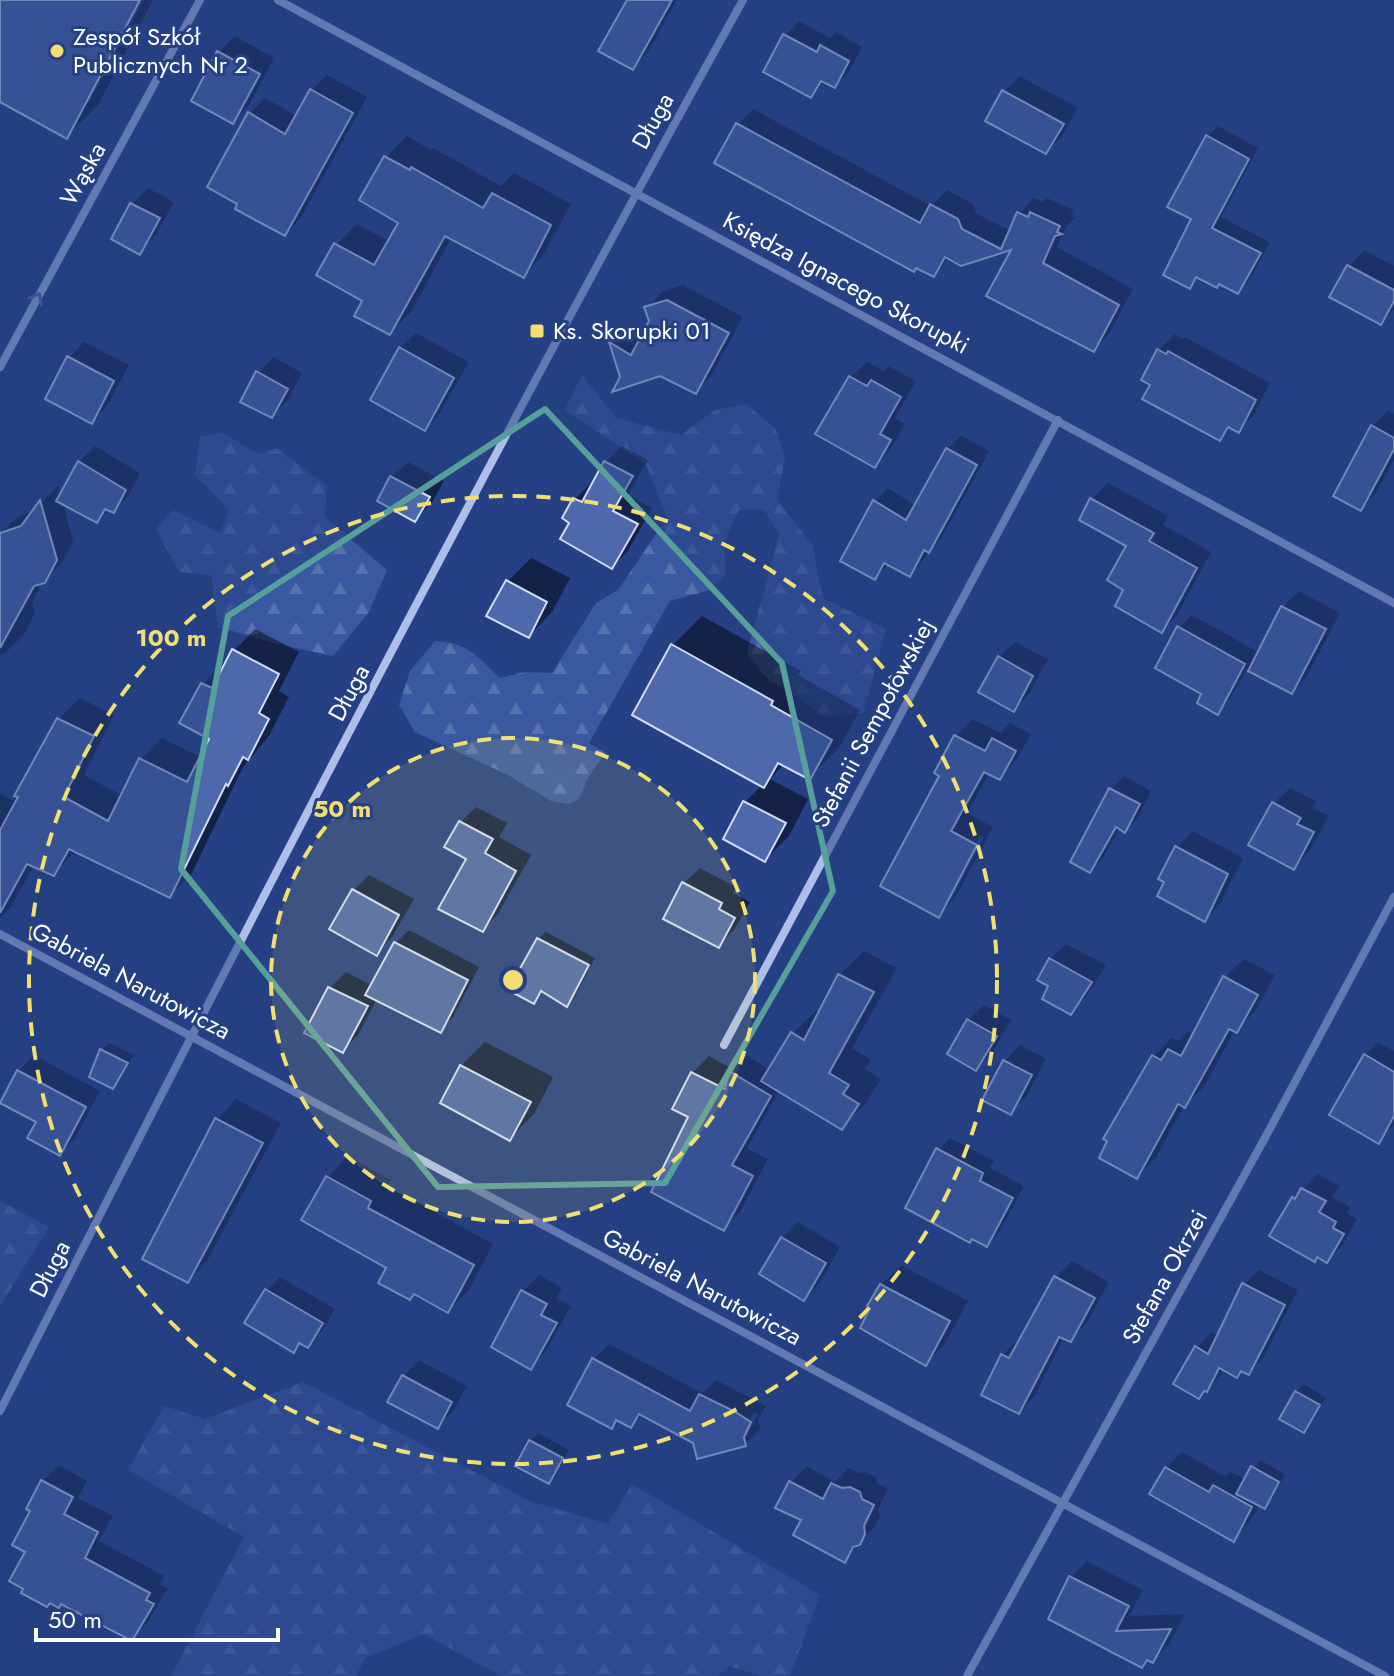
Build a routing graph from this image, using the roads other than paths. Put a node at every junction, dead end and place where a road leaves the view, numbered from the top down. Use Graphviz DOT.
graph roads {
  1 [pos="200,0"];
  2 [pos="278,0"];
  3 [pos="743,0"];
  4 [pos="637,192"];
  5 [pos="0,367"];
  6 [pos="1058,420"];
  7 [pos="1394,603"];
  8 [pos="1394,897"];
  9 [pos="0,934"];
  10 [pos="191,1036"];
  11 [pos="724,1045"];
  12 [pos="0,1411"];
  13 [pos="1062,1503"];
  14 [pos="967,1676"];
  15 [pos="1385,1676"];
  5 -- 1 [label="street, Wąska, one-way"];
  2 -- 4 [label="street, Księdza Ignacego Skorupki"];
  3 -- 4 [label="street, Długa"];
  4 -- 6 [label="street, Księdza Ignacego Skorupki"];
  4 -- 10 [label="street, Długa"];
  6 -- 7 [label="street, Księdza Ignacego Skorupki"];
  6 -- 11 [label="street, Stefanii Sempołowskiej"];
  8 -- 13 [label="street, Stefana Okrzei"];
  9 -- 10 [label="street, Gabriela Narutowicza"];
  10 -- 12 [label="street, Długa"];
  10 -- 13 [label="street, Gabriela Narutowicza"];
  13 -- 14 [label="street, Stefana Okrzei"];
  13 -- 15 [label="street, Gabriela Narutowicza"];
}
